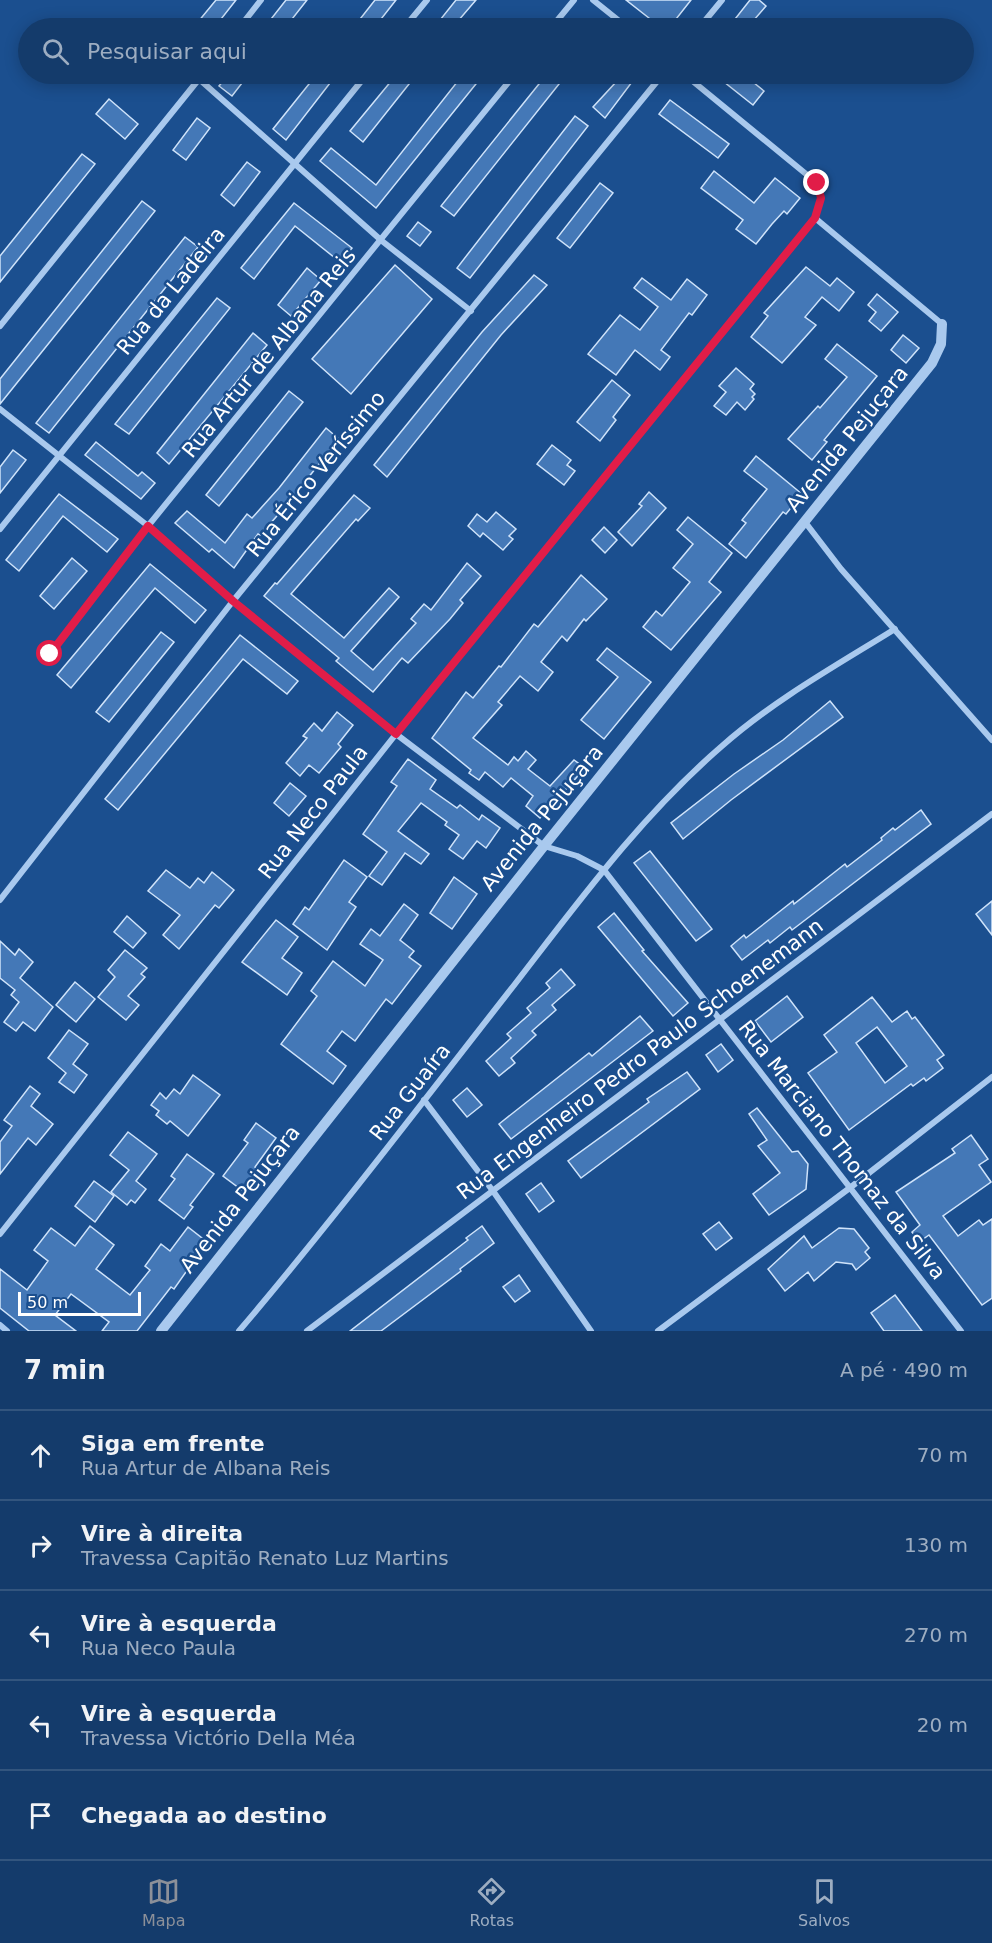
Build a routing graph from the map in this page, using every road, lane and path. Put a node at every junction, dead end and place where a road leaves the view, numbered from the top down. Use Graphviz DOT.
graph roads {
  1 [pos="261,0"];
  2 [pos="427,0"];
  3 [pos="574,0"];
  4 [pos="593,0"];
  5 [pos="722,0"];
  6 [pos="246,18"];
  7 [pos="412,18"];
  8 [pos="559,18"];
  9 [pos="616,18"];
  10 [pos="707,18"];
  11 [pos="195,84"];
  12 [pos="209,84"];
  13 [pos="359,84"];
  14 [pos="507,84"];
  15 [pos="655,84"];
  16 [pos="696,84"];
  17 [pos="293,165"];
  18 [pos="815,218"];
  19 [pos="382,241"];
  20 [pos="471,311"];
  21 [pos="942,324"];
  22 [pos="0,326"];
  23 [pos="0,409"];
  24 [pos="60,454"];
  25 [pos="805,522"];
  26 [pos="148,526"];
  27 [pos="0,529"];
  28 [pos="233,601"];
  29 [pos="896,629"];
  30 [pos="50,654"];
  31 [pos="396,734"];
  32 [pos="992,740"];
  33 [pos="992,814"];
  34 [pos="544,846"];
  35 [pos="604,870"];
  36 [pos="0,900"];
  37 [pos="720,1019"];
  38 [pos="992,1077"];
  39 [pos="424,1100"];
  40 [pos="851,1187"];
  41 [pos="493,1191"];
  42 [pos="0,1234"];
  43 [pos="0,1325"];
  44 [pos="8,1331"];
  45 [pos="160,1331"];
  46 [pos="240,1331"];
  47 [pos="307,1331"];
  48 [pos="591,1331"];
  49 [pos="658,1331"];
  50 [pos="961,1331"];
  1 -- 6 [label="street"];
  2 -- 7 [label="street"];
  3 -- 8 [label="street"];
  4 -- 9 [label="street"];
  5 -- 10 [label="street"];
  11 -- 22 [label="street"];
  12 -- 17 [label="street"];
  13 -- 17 [label="street, Rua da Ladeira"];
  14 -- 19 [label="street, Rua Artur de Albana Reis"];
  15 -- 20 [label="street, Rua Érico Veríssimo"];
  16 -- 18 [label="street"];
  17 -- 19 [label="street"];
  17 -- 24 [label="street, Rua da Ladeira"];
  18 -- 21 [label="street"];
  18 -- 31 [label="street, Rua Neco Paula"];
  19 -- 20 [label="street"];
  19 -- 26 [label="street, Rua Artur de Albana Reis"];
  20 -- 28 [label="street, Rua Érico Veríssimo"];
  21 -- 25 [label="street, Avenida Pejuçara"];
  23 -- 24 [label="street"];
  24 -- 26 [label="street"];
  24 -- 27 [label="street, Rua da Ladeira"];
  25 -- 29 [label="street"];
  25 -- 34 [label="street, Avenida Pejuçara"];
  26 -- 28 [label="street"];
  26 -- 30 [label="street, Rua Artur de Albana Reis"];
  28 -- 31 [label="street"];
  28 -- 36 [label="street, Rua Érico Veríssimo"];
  29 -- 32 [label="street"];
  29 -- 35 [label="street, Rua Guaíra"];
  31 -- 34 [label="street"];
  31 -- 42 [label="street, Rua Neco Paula"];
  33 -- 37 [label="street, Rua Engenheiro Pedro Paulo Schoenemann"];
  34 -- 35 [label="street, Rua Marciano Thomaz da Silva"];
  34 -- 45 [label="street, Avenida Pejuçara"];
  35 -- 37 [label="street, Rua Marciano Thomaz da Silva"];
  35 -- 39 [label="street, Rua Guaíra"];
  37 -- 40 [label="street, Rua Marciano Thomaz da Silva"];
  37 -- 41 [label="street, Rua Engenheiro Pedro Paulo Schoenemann"];
  38 -- 40 [label="street"];
  39 -- 41 [label="street"];
  39 -- 46 [label="street, Rua Guaíra"];
  40 -- 49 [label="street"];
  40 -- 50 [label="street, Rua Marciano Thomaz da Silva"];
  41 -- 47 [label="street, Rua Engenheiro Pedro Paulo Schoenemann"];
  41 -- 48 [label="street"];
  43 -- 44 [label="street"];
}
